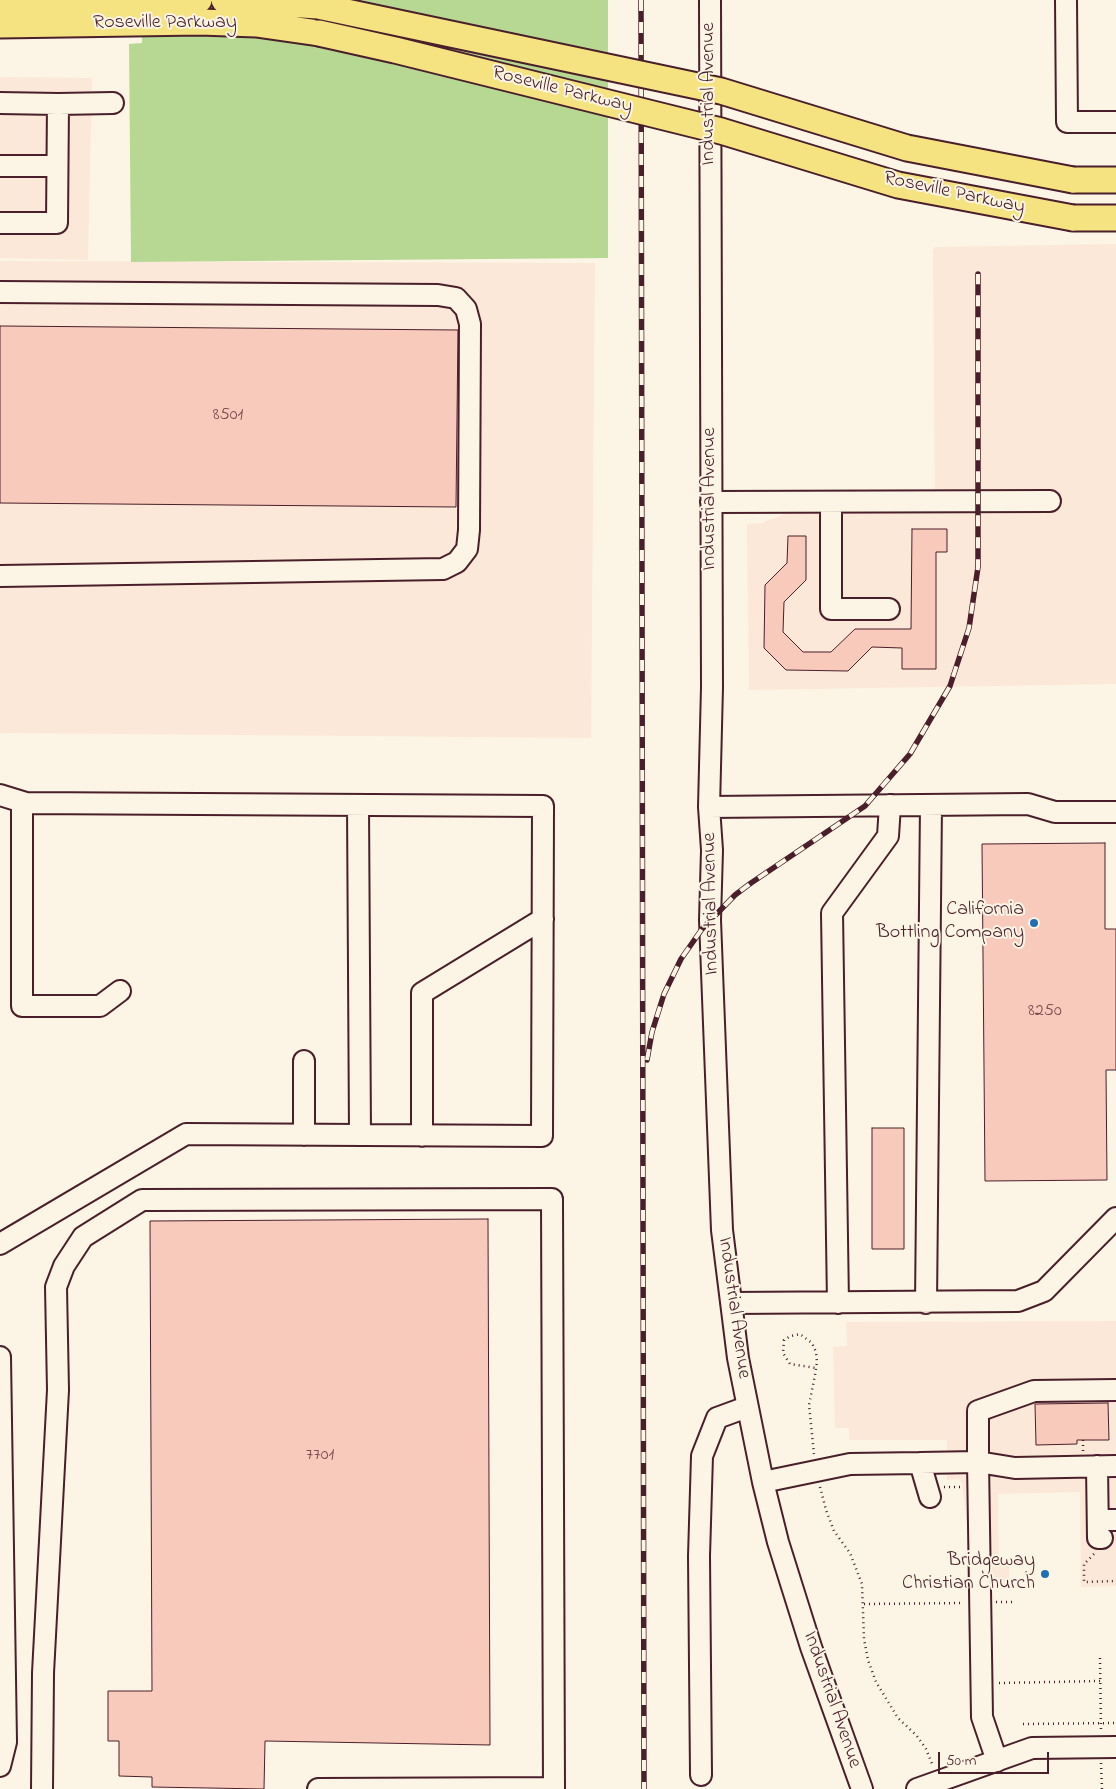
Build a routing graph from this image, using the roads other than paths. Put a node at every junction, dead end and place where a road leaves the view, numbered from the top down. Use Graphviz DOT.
graph roads {
  1 [pos="200,0"];
  2 [pos="224,0"];
  3 [pos="710,0"];
  4 [pos="1066,0"];
  5 [pos="0,2"];
  6 [pos="112,8"];
  7 [pos="0,24"];
  8 [pos="0,103"];
  9 [pos="113,103"];
  10 [pos="58,104"];
  11 [pos="1116,122"];
  12 [pos="0,166"];
  13 [pos="57,166"];
  14 [pos="1116,180"];
  15 [pos="1116,218"];
  16 [pos="0,223"];
  17 [pos="0,292"];
  18 [pos="1050,501"];
  19 [pos="711,502"];
  20 [pos="831,502"];
  21 [pos="0,576"];
  22 [pos="889,609"];
  23 [pos="0,795"];
  24 [pos="22,802"];
  25 [pos="358,805"];
  26 [pos="890,805"];
  27 [pos="931,805"];
  28 [pos="709,807"];
  29 [pos="1116,812"];
  30 [pos="542,919"];
  31 [pos="120,991"];
  32 [pos="304,1061"];
  33 [pos="304,1135"];
  34 [pos="360,1135"];
  35 [pos="422,1136"];
  36 [pos="1116,1218"];
  37 [pos="0,1244"];
  38 [pos="926,1302"];
  39 [pos="730,1303"];
  40 [pos="838,1303"];
  41 [pos="0,1357"];
  42 [pos="1116,1390"];
  43 [pos="747,1407"];
  44 [pos="978,1462"];
  45 [pos="920,1463"];
  46 [pos="1107,1466"];
  47 [pos="763,1482"];
  48 [pos="930,1497"];
  49 [pos="1105,1526"];
  50 [pos="1,1527"];
  51 [pos="2,1642"];
  52 [pos="2,1692"];
  53 [pos="1108,1747"];
  54 [pos="997,1761"];
  55 [pos="0,1766"];
  56 [pos="701,1775"];
  57 [pos="42,1789"];
  58 [pos="318,1789"];
  59 [pos="862,1789"];
  60 [pos="917,1789"];
  1 -- 6 [label="main road, Roseville Parkway"];
  2 -- 14 [label="main road, Roseville Parkway, bridge"];
  3 -- 19 [label="street, Industrial Avenue"];
  4 -- 11 [label="street"];
  5 -- 6 [label="main road, Roseville Parkway"];
  6 -- 7 [label="main road, Roseville Parkway"];
  6 -- 15 [label="main road, Roseville Parkway, bridge"];
  8 -- 10 [label="street"];
  9 -- 10 [label="street"];
  10 -- 13 [label="street"];
  12 -- 13 [label="street"];
  13 -- 16 [label="street"];
  17 -- 21 [label="street"];
  18 -- 20 [label="street"];
  19 -- 20 [label="street"];
  19 -- 28 [label="street, Industrial Avenue"];
  20 -- 22 [label="street"];
  23 -- 24 [label="street"];
  24 -- 25 [label="street"];
  24 -- 31 [label="street"];
  25 -- 30 [label="street"];
  25 -- 34 [label="street"];
  26 -- 27 [label="street"];
  26 -- 28 [label="street"];
  26 -- 40 [label="street"];
  27 -- 29 [label="street"];
  27 -- 38 [label="street"];
  28 -- 39 [label="street, Industrial Avenue"];
  30 -- 35 [label="street"];
  30 -- 35 [label="street"];
  32 -- 33 [label="street"];
  33 -- 34 [label="street"];
  33 -- 37 [label="street"];
  34 -- 35 [label="street"];
  36 -- 38 [label="street"];
  38 -- 40 [label="street"];
  39 -- 40 [label="street"];
  39 -- 43 [label="street, Industrial Avenue"];
  41 -- 50 [label="street"];
  42 -- 44 [label="street"];
  43 -- 47 [label="street, Industrial Avenue"];
  43 -- 56 [label="street"];
  44 -- 45 [label="street"];
  44 -- 46 [label="street"];
  44 -- 54 [label="street"];
  45 -- 47 [label="street"];
  45 -- 48 [label="street"];
  46 -- 49 [label="street"];
  47 -- 59 [label="street, Industrial Avenue"];
  50 -- 51 [label="street"];
  51 -- 52 [label="street"];
  52 -- 55 [label="street"];
  53 -- 54 [label="street"];
  54 -- 60 [label="street"];
  57 -- 58 [label="street"];
}
